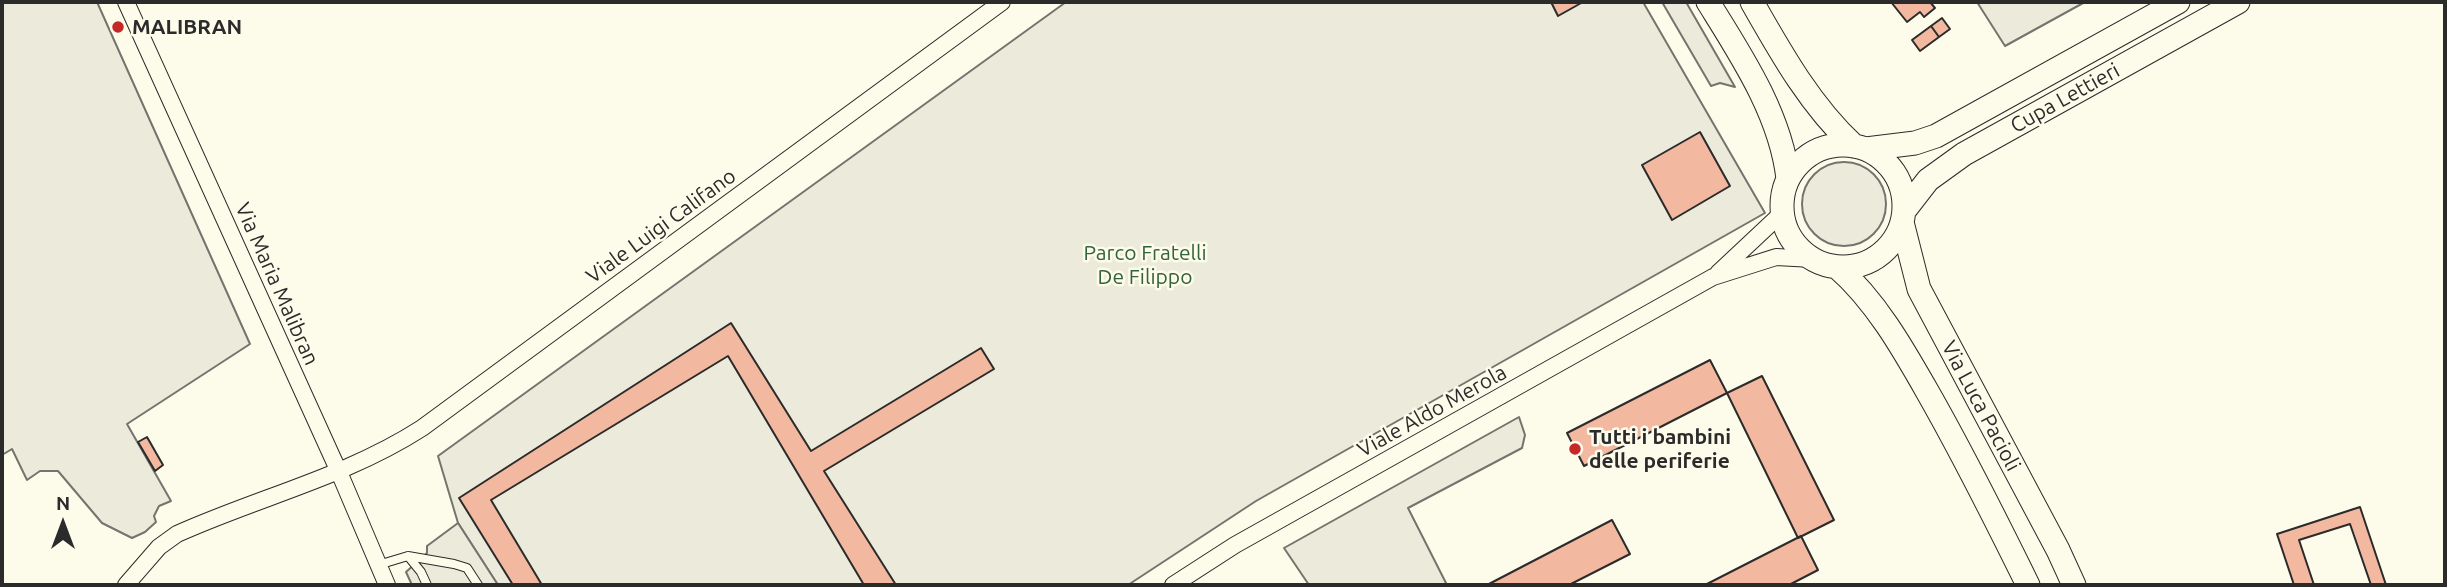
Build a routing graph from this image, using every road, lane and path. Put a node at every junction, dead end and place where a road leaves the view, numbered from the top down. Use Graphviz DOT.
graph roads {
  1 [pos="126,2"];
  2 [pos="1002,2"];
  3 [pos="1708,2"];
  4 [pos="1752,2"];
  5 [pos="2178,2"];
  6 [pos="2238,2"];
  7 [pos="1860,147"];
  8 [pos="1788,179"];
  9 [pos="1782,213"];
  10 [pos="1903,217"];
  11 [pos="1813,259"];
  12 [pos="1837,267"];
  13 [pos="1713,277"];
  14 [pos="339,472"];
  15 [pos="408,556"];
  16 [pos="378,565"];
  17 [pos="126,585"];
  18 [pos="387,585"];
  19 [pos="427,585"];
  20 [pos="478,585"];
  21 [pos="1173,585"];
  22 [pos="2028,585"];
  23 [pos="2074,585"];
  1 -- 14 [label="street, Via Maria Malibran"];
  2 -- 14 [label="street, Viale Luigi Califano"];
  3 -- 8 [label="main road"];
  4 -- 7 [label="main road"];
  5 -- 7 [label="main road, Cupa Lettieri"];
  6 -- 10 [label="main road, Cupa Lettieri"];
  7 -- 8 [label="main road"];
  7 -- 10 [label="main road"];
  8 -- 9 [label="main road"];
  9 -- 11 [label="main road"];
  9 -- 13 [label="street, Viale Aldo Merola"];
  10 -- 12 [label="main road"];
  10 -- 23 [label="main road, Via Luca Pacioli"];
  11 -- 12 [label="main road"];
  11 -- 13 [label="street, Viale Aldo Merola"];
  12 -- 22 [label="main road, Via Luca Pacioli"];
  13 -- 21 [label="street, Viale Aldo Merola"];
  14 -- 16 [label="street, Via Maria Malibran"];
  14 -- 17 [label="street, Viale Luigi Califano"];
  15 -- 16 [label="lane"];
  15 -- 19 [label="lane"];
  15 -- 20 [label="lane"];
  16 -- 18 [label="street, Via Maria Malibran"];
}
